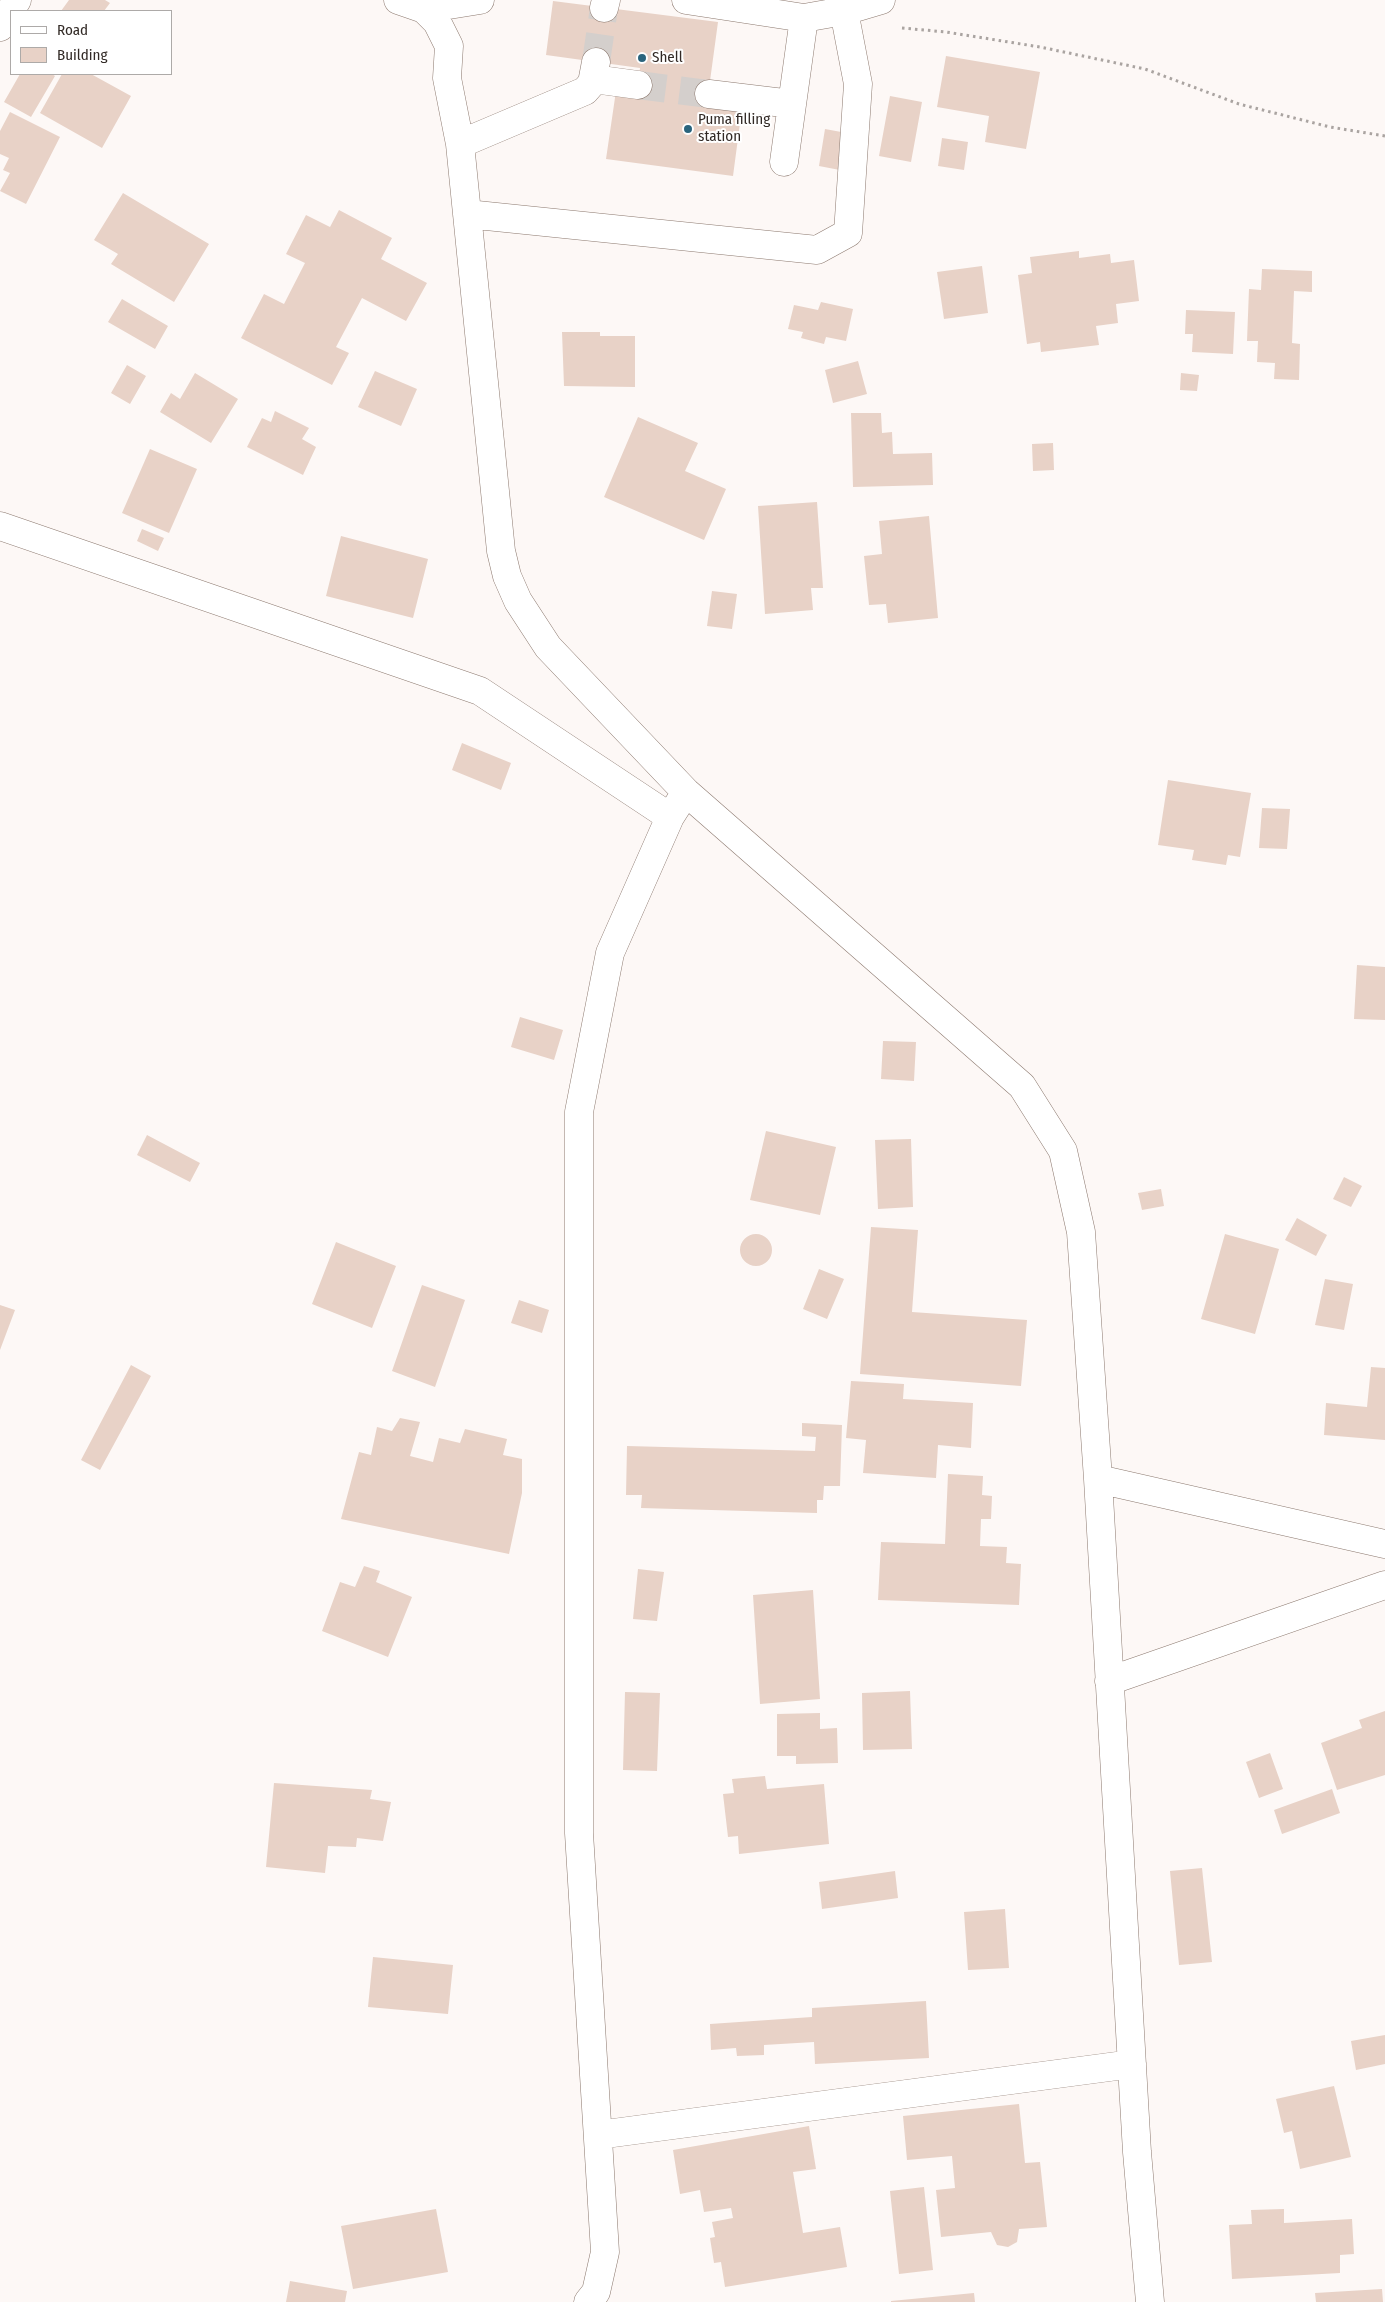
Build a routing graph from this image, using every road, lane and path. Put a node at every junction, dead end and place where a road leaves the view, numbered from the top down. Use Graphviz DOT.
graph roads {
  1 [pos="398,0"];
  2 [pos="480,0"];
  3 [pos="686,0"];
  4 [pos="882,0"];
  5 [pos="424,9"];
  6 [pos="10,11"];
  7 [pos="844,11"];
  8 [pos="804,18"];
  9 [pos="0,27"];
  10 [pos="638,85"];
  11 [pos="709,94"];
  12 [pos="792,104"];
  13 [pos="1385,136"];
  14 [pos="460,144"];
  15 [pos="784,162"];
  16 [pos="466,214"];
  17 [pos="0,526"];
  18 [pos="686,792"];
  19 [pos="670,817"];
  20 [pos="1098,1479"];
  21 [pos="1385,1544"];
  22 [pos="1385,1585"];
  23 [pos="1109,1680"];
  24 [pos="1132,2064"];
  25 [pos="598,2135"];
  26 [pos="588,2302"];
  27 [pos="1150,2302"];
  1 -- 5 [label="street"];
  2 -- 5 [label="street"];
  3 -- 8 [label="street"];
  4 -- 7 [label="street"];
  5 -- 14 [label="street"];
  6 -- 9 [label="street"];
  7 -- 8 [label="street"];
  7 -- 13 [label="path"];
  7 -- 16 [label="street"];
  8 -- 12 [label="street"];
  10 -- 14 [label="street"];
  11 -- 12 [label="street"];
  12 -- 15 [label="street"];
  14 -- 16 [label="street"];
  16 -- 18 [label="street"];
  17 -- 19 [label="street"];
  18 -- 19 [label="street"];
  18 -- 20 [label="street"];
  19 -- 25 [label="street"];
  20 -- 21 [label="street"];
  20 -- 23 [label="street"];
  22 -- 23 [label="street"];
  23 -- 24 [label="street"];
  24 -- 25 [label="street"];
  24 -- 27 [label="street"];
  25 -- 26 [label="street"];
}
